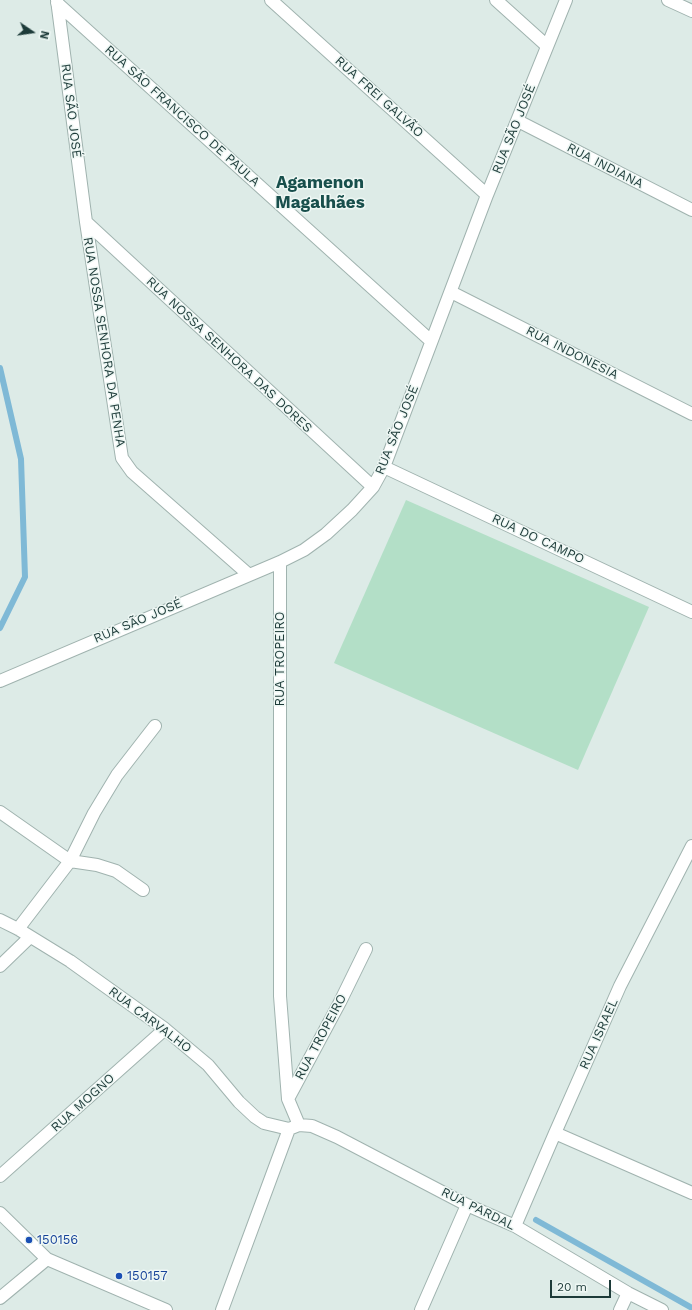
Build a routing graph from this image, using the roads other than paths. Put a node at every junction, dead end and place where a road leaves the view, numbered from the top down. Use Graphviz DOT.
graph roads {
  1 [pos="272,0"];
  2 [pos="496,0"];
  3 [pos="566,0"];
  4 [pos="668,0"];
  5 [pos="57,2"];
  6 [pos="692,11"];
  7 [pos="547,46"];
  8 [pos="518,121"];
  9 [pos="487,195"];
  10 [pos="692,210"];
  11 [pos="86,222"];
  12 [pos="452,292"];
  13 [pos="431,341"];
  14 [pos="692,414"];
  15 [pos="384,468"];
  16 [pos="373,487"];
  17 [pos="280,562"];
  18 [pos="248,574"];
  19 [pos="692,612"];
  20 [pos="0,681"];
  21 [pos="155,726"];
  22 [pos="0,812"];
  23 [pos="692,846"];
  24 [pos="70,861"];
  25 [pos="143,890"];
  26 [pos="0,920"];
  27 [pos="18,929"];
  28 [pos="30,937"];
  29 [pos="366,949"];
  30 [pos="0,966"];
  31 [pos="165,1029"];
  32 [pos="288,1099"];
  33 [pos="294,1127"];
  34 [pos="554,1133"];
  35 [pos="0,1176"];
  36 [pos="692,1193"];
  37 [pos="467,1205"];
  38 [pos="0,1213"];
  39 [pos="515,1226"];
  40 [pos="47,1259"];
  41 [pos="628,1293"];
  42 [pos="0,1298"];
  43 [pos="166,1310"];
  44 [pos="222,1310"];
  45 [pos="421,1310"];
  46 [pos="620,1310"];
  47 [pos="662,1310"];
  1 -- 9 [label="street, RUA FREI GALVÃO"];
  2 -- 7 [label="street"];
  3 -- 7 [label="street, RUA SÃO JOSÉ"];
  4 -- 6 [label="street"];
  5 -- 11 [label="street, RUA SÃO JOSÉ"];
  5 -- 13 [label="street, RUA SÃO FRANCISCO DE PAULA"];
  7 -- 8 [label="street, RUA SÃO JOSÉ"];
  8 -- 9 [label="street, RUA SÃO JOSÉ"];
  8 -- 10 [label="street, RUA INDIANA"];
  9 -- 12 [label="street, RUA SÃO JOSÉ"];
  11 -- 16 [label="street, RUA NOSSA SENHORA DAS DORES"];
  11 -- 18 [label="street, RUA NOSSA SENHORA DA PENHA"];
  12 -- 13 [label="street, RUA SÃO JOSÉ"];
  12 -- 14 [label="street, RUA INDONESIA"];
  13 -- 15 [label="street, RUA SÃO JOSÉ"];
  15 -- 16 [label="street, RUA SÃO JOSÉ"];
  15 -- 19 [label="street, RUA DO CAMPO"];
  16 -- 17 [label="street, RUA SÃO JOSÉ"];
  17 -- 18 [label="street, RUA SÃO JOSÉ"];
  17 -- 32 [label="street, RUA TROPEIRO"];
  18 -- 20 [label="street, RUA SÃO JOSÉ"];
  21 -- 24 [label="street"];
  22 -- 24 [label="street"];
  23 -- 34 [label="street, RUA ISRAEL"];
  24 -- 25 [label="street"];
  24 -- 27 [label="street"];
  26 -- 27 [label="street, RUA CARVALHO"];
  27 -- 28 [label="street, RUA CARVALHO"];
  28 -- 30 [label="street"];
  28 -- 31 [label="street, RUA CARVALHO"];
  29 -- 32 [label="street, RUA TROPEIRO"];
  31 -- 33 [label="street, RUA CARVALHO"];
  31 -- 35 [label="street, RUA MOGNO"];
  32 -- 33 [label="street"];
  33 -- 37 [label="street, RUA PARDAL"];
  33 -- 44 [label="street"];
  34 -- 36 [label="street"];
  34 -- 39 [label="street, RUA ISRAEL"];
  37 -- 39 [label="street, RUA PARDAL"];
  37 -- 45 [label="street"];
  38 -- 40 [label="street"];
  39 -- 41 [label="street, RUA PARDAL"];
  40 -- 42 [label="street"];
  40 -- 43 [label="street"];
  41 -- 46 [label="street"];
  41 -- 47 [label="street, RUA PARDAL"];
}
